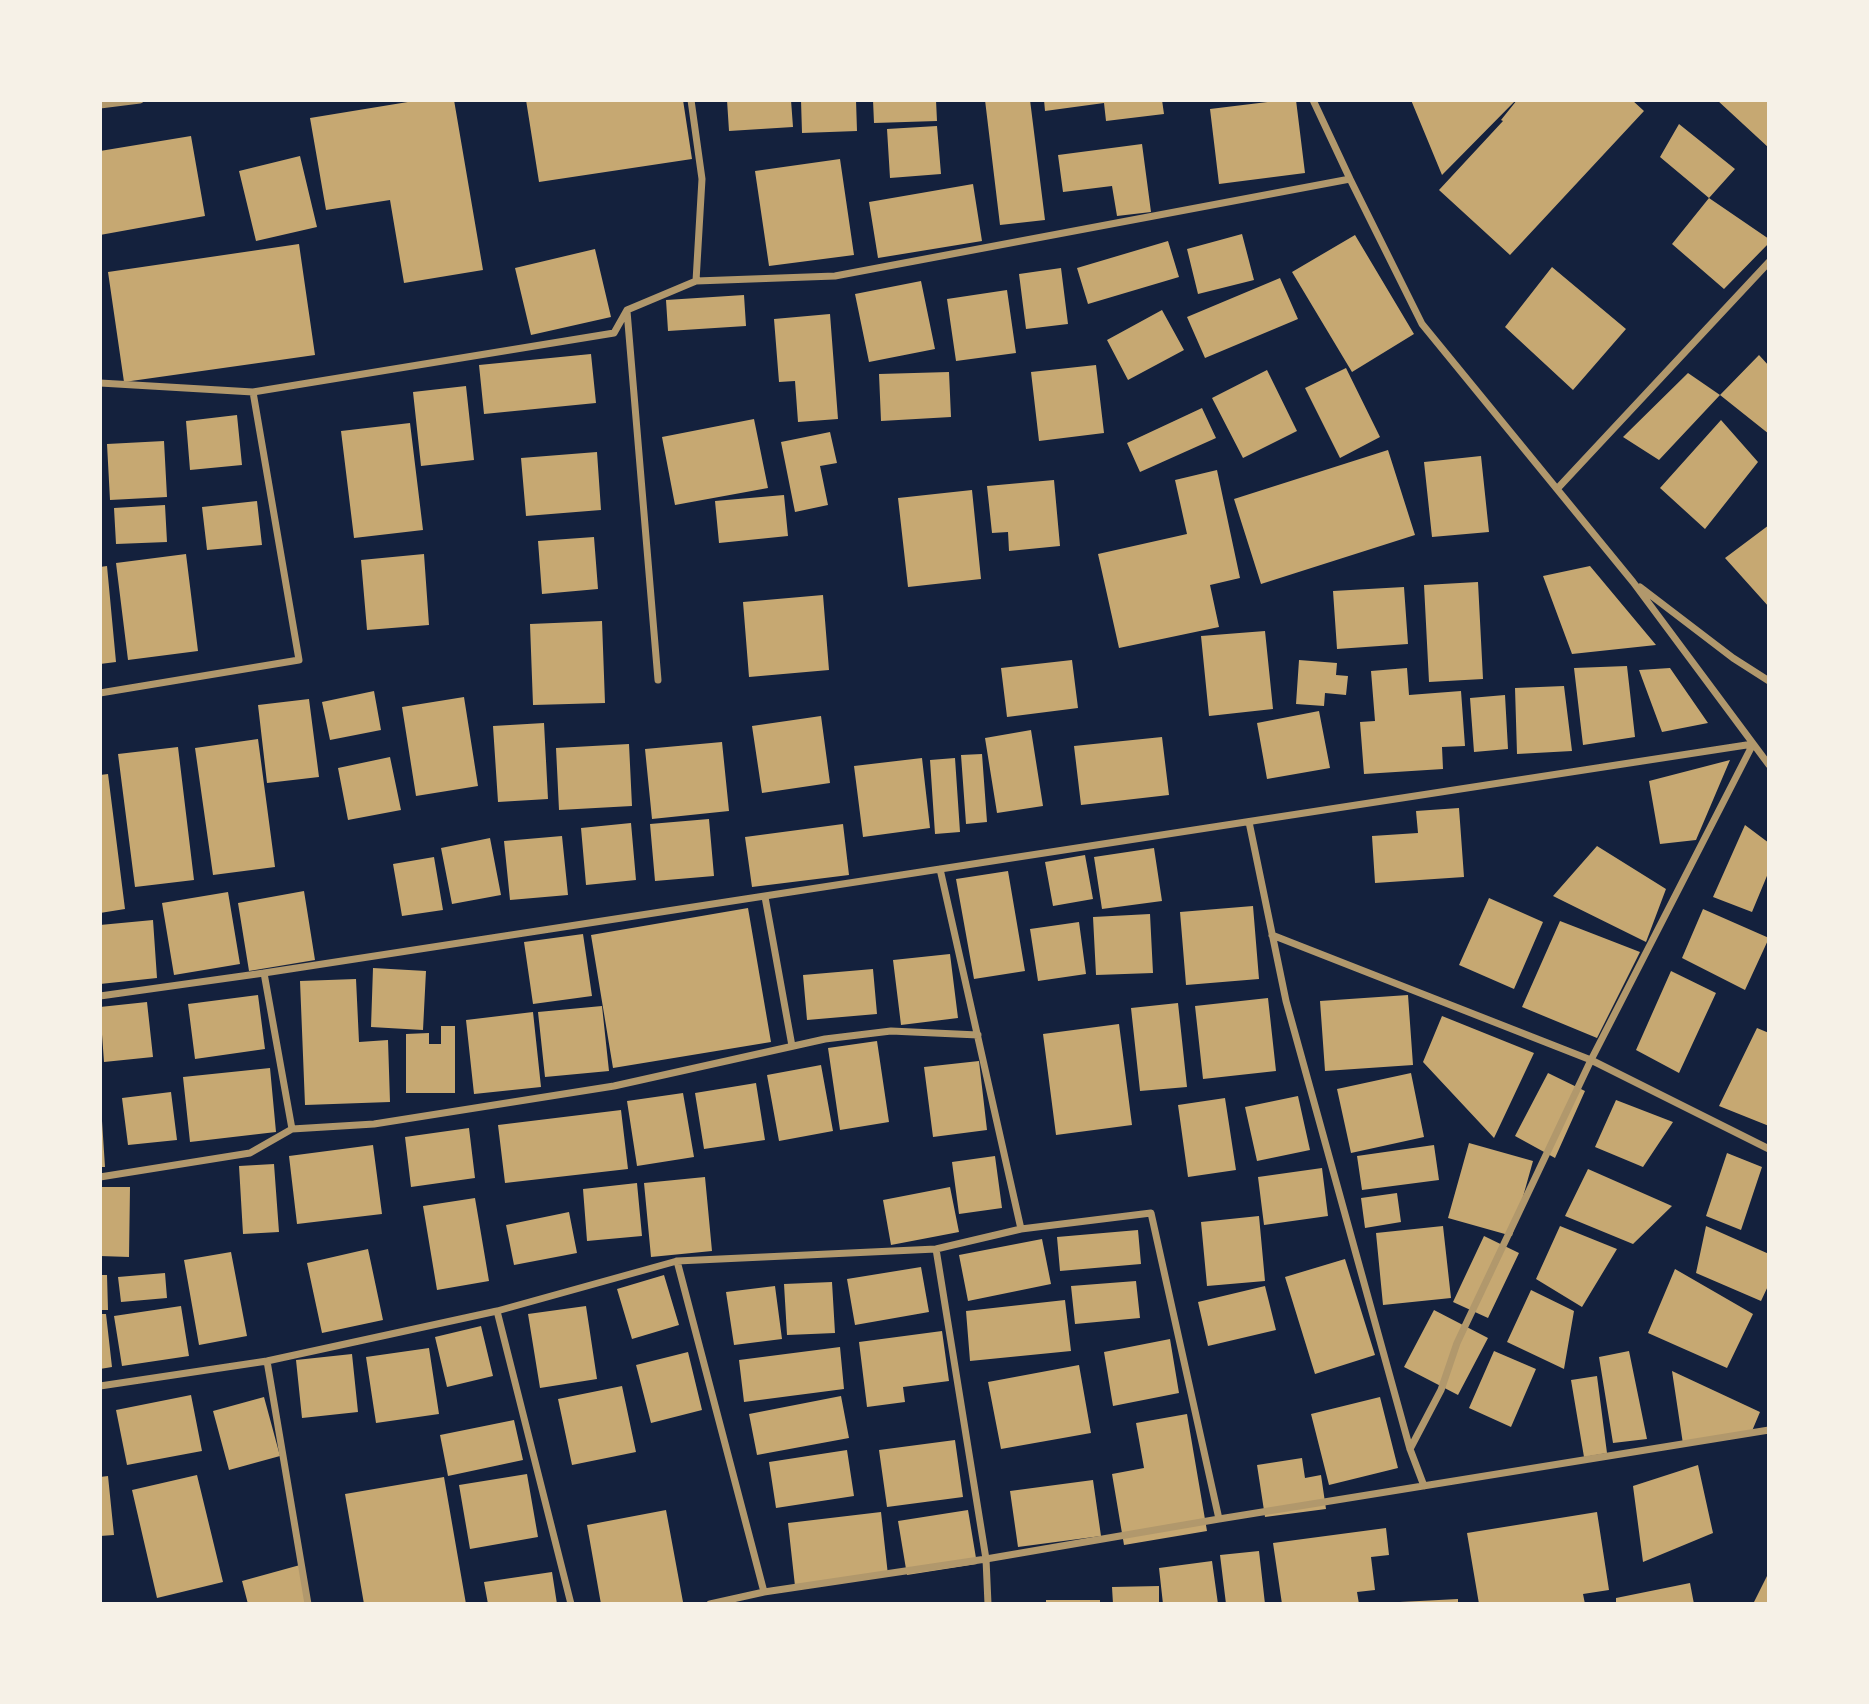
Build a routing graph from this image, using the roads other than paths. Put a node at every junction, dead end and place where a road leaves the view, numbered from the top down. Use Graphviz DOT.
graph roads {
  1 [pos="140,100"];
  2 [pos="691,100"];
  3 [pos="1313,100"];
  4 [pos="100,105"];
  5 [pos="1350,179"];
  6 [pos="1769,262"];
  7 [pos="696,281"];
  8 [pos="627,310"];
  9 [pos="100,383"];
  10 [pos="253,392"];
  11 [pos="1557,489"];
  12 [pos="1633,582"];
  13 [pos="658,680"];
  14 [pos="1769,681"];
  15 [pos="100,693"];
  16 [pos="1753,744"];
  17 [pos="1769,765"];
  18 [pos="1249,822"];
  19 [pos="940,869"];
  20 [pos="765,897"];
  21 [pos="1272,935"];
  22 [pos="264,973"];
  23 [pos="100,996"];
  24 [pos="978,1035"];
  25 [pos="792,1046"];
  26 [pos="1591,1060"];
  27 [pos="292,1129"];
  28 [pos="1769,1149"];
  29 [pos="100,1177"];
  30 [pos="1021,1229"];
  31 [pos="936,1249"];
  32 [pos="677,1261"];
  33 [pos="497,1311"];
  34 [pos="267,1361"];
  35 [pos="100,1386"];
  36 [pos="1769,1430"];
  37 [pos="1410,1449"];
  38 [pos="1424,1486"];
  39 [pos="1219,1519"];
  40 [pos="986,1559"];
  41 [pos="764,1592"];
  42 [pos="308,1604"];
  43 [pos="571,1604"];
  44 [pos="710,1604"];
  45 [pos="988,1604"];
  1 -- 4 [label="street"];
  2 -- 7 [label="street"];
  3 -- 5 [label="street"];
  5 -- 7 [label="street"];
  5 -- 11 [label="street"];
  6 -- 11 [label="street"];
  7 -- 8 [label="street"];
  8 -- 10 [label="street"];
  8 -- 13 [label="street"];
  9 -- 10 [label="street"];
  10 -- 15 [label="street"];
  11 -- 12 [label="street"];
  12 -- 14 [label="street"];
  12 -- 16 [label="street"];
  16 -- 17 [label="street"];
  16 -- 18 [label="street"];
  16 -- 26 [label="street"];
  18 -- 19 [label="street"];
  18 -- 21 [label="street"];
  19 -- 20 [label="street"];
  19 -- 24 [label="street"];
  20 -- 22 [label="street"];
  20 -- 25 [label="street"];
  21 -- 26 [label="street"];
  21 -- 37 [label="street"];
  22 -- 23 [label="street"];
  22 -- 27 [label="street"];
  24 -- 25 [label="street"];
  24 -- 30 [label="street"];
  25 -- 27 [label="street"];
  26 -- 28 [label="street"];
  26 -- 37 [label="street"];
  27 -- 29 [label="street"];
  30 -- 31 [label="street"];
  30 -- 39 [label="street"];
  31 -- 32 [label="street"];
  31 -- 40 [label="street"];
  32 -- 33 [label="street"];
  32 -- 41 [label="street"];
  33 -- 34 [label="street"];
  33 -- 43 [label="street"];
  34 -- 35 [label="street"];
  34 -- 42 [label="street"];
  36 -- 38 [label="street"];
  37 -- 38 [label="street"];
  38 -- 39 [label="street"];
  39 -- 40 [label="street"];
  40 -- 41 [label="street"];
  40 -- 45 [label="street"];
  41 -- 44 [label="street"];
}
